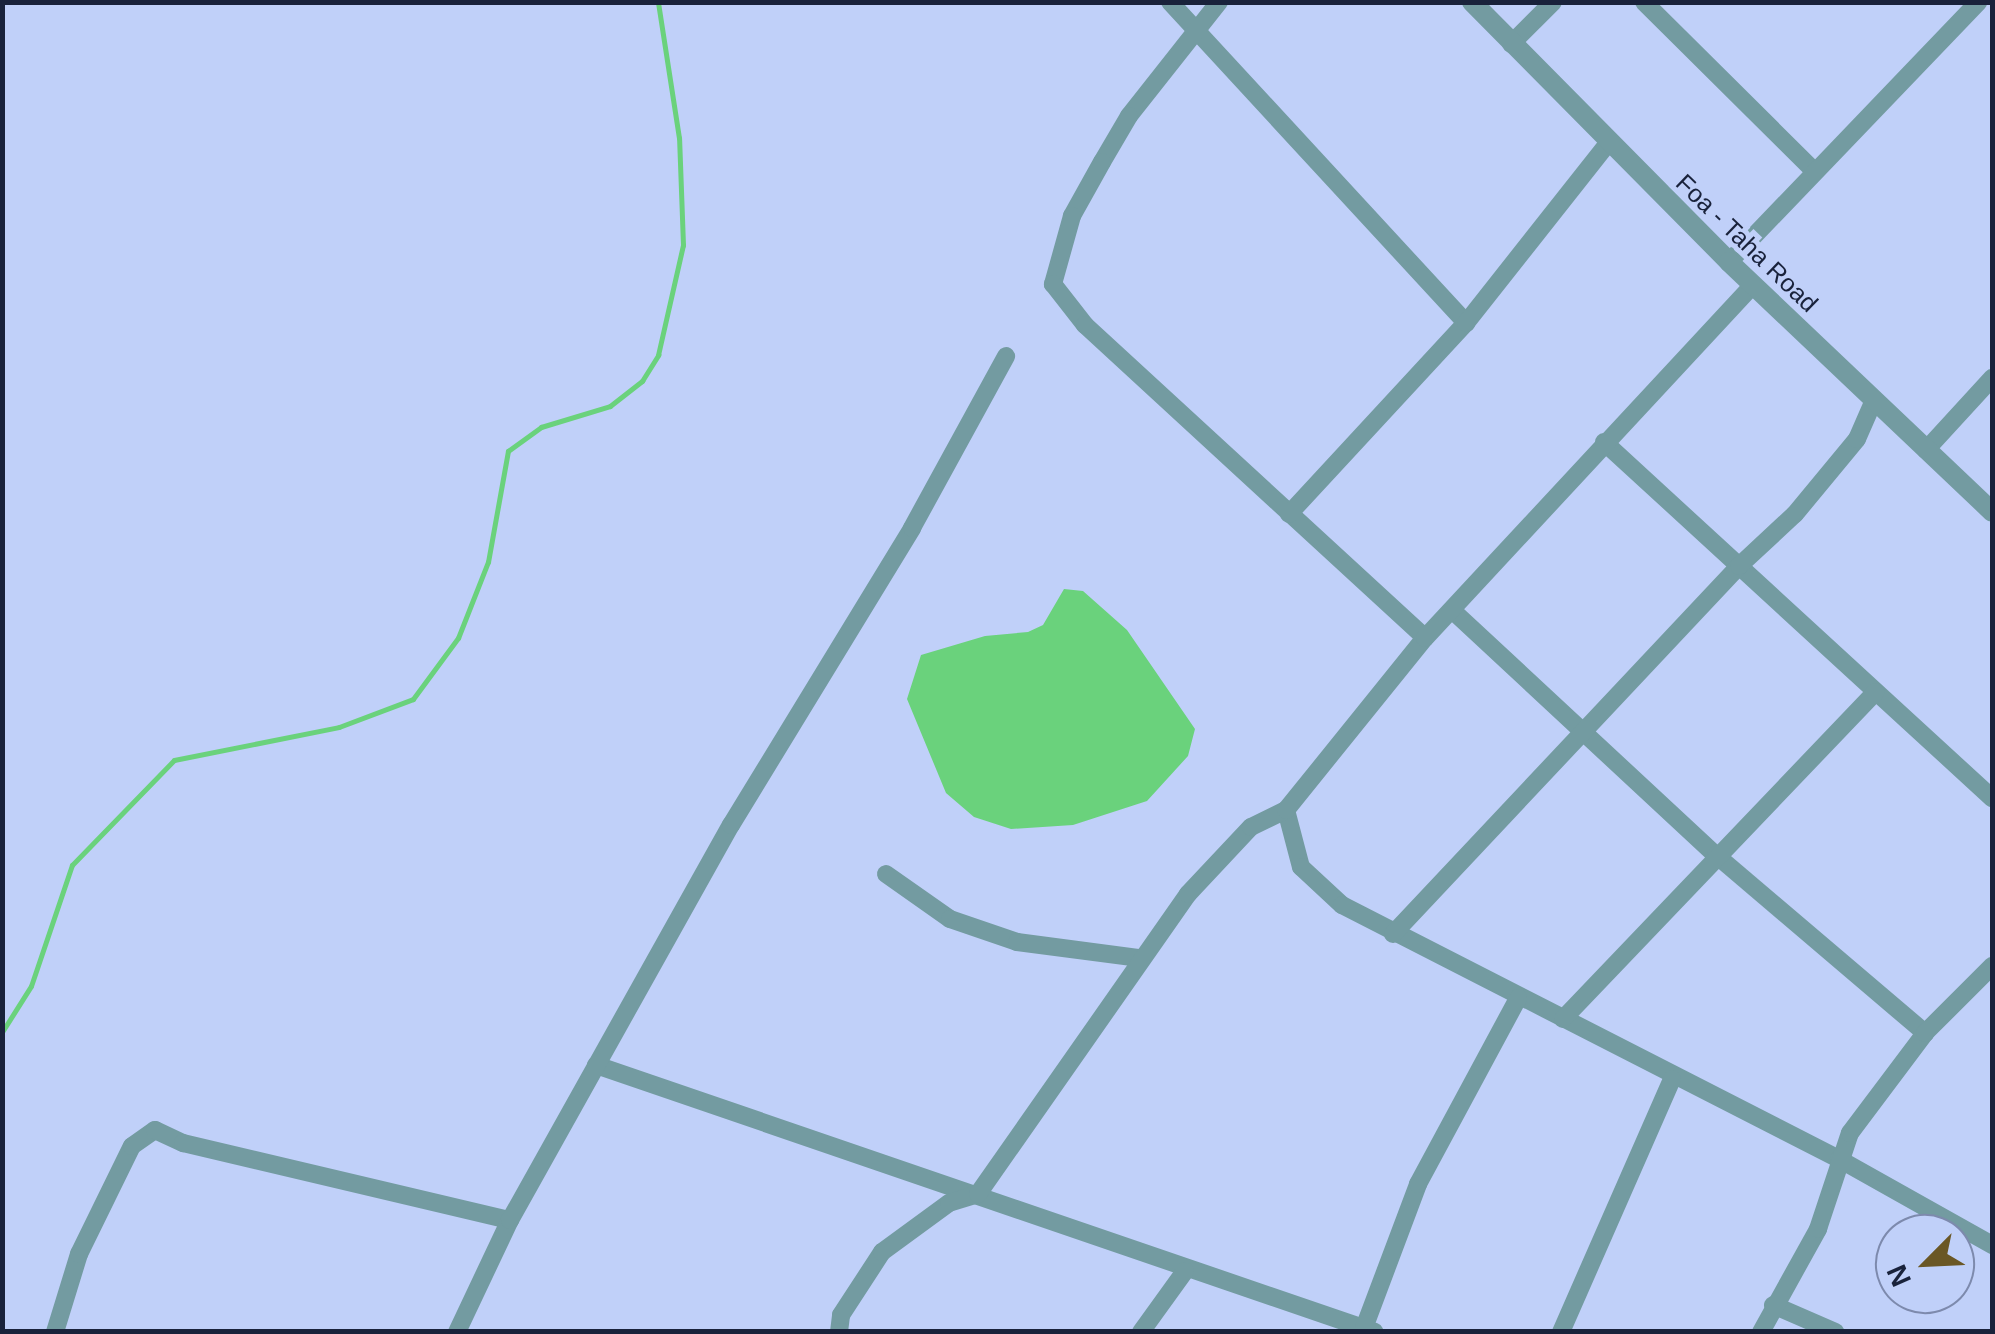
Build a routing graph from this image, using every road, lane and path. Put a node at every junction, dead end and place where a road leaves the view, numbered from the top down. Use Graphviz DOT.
graph roads {
  1 [pos="1170,2"];
  2 [pos="1219,2"];
  3 [pos="1472,2"];
  4 [pos="1552,2"];
  5 [pos="1644,2"];
  6 [pos="1978,2"];
  7 [pos="1194,32"];
  8 [pos="1511,44"];
  9 [pos="1609,142"];
  10 [pos="1814,171"];
  11 [pos="1730,262"];
  12 [pos="1753,285"];
  13 [pos="1466,323"];
  14 [pos="1006,356"];
  15 [pos="1992,378"];
  16 [pos="1874,400"];
  17 [pos="1604,442"];
  18 [pos="1926,450"];
  19 [pos="1992,512"];
  20 [pos="1289,514"];
  21 [pos="1739,566"];
  22 [pos="1454,611"];
  23 [pos="1425,638"];
  24 [pos="1875,692"];
  25 [pos="1582,731"];
  26 [pos="1992,798"];
  27 [pos="1286,810"];
  28 [pos="1716,855"];
  29 [pos="886,874"];
  30 [pos="1393,934"];
  31 [pos="1138,958"];
  32 [pos="1992,966"];
  33 [pos="1518,998"];
  34 [pos="1563,1019"];
  35 [pos="1925,1032"];
  36 [pos="596,1065"];
  37 [pos="1672,1079"];
  38 [pos="1839,1159"];
  39 [pos="978,1194"];
  40 [pos="510,1220"];
  41 [pos="1992,1245"];
  42 [pos="1185,1270"];
  43 [pos="1773,1305"];
  44 [pos="1370,1330"];
  45 [pos="55,1332"];
  46 [pos="457,1332"];
  47 [pos="839,1332"];
  48 [pos="1141,1332"];
  49 [pos="1561,1332"];
  50 [pos="1761,1332"];
  51 [pos="1835,1332"];
  1 -- 7 [label="street"];
  2 -- 7 [label="street"];
  3 -- 8 [label="street, Foa - Taha Road"];
  4 -- 8 [label="street"];
  5 -- 10 [label="street"];
  6 -- 10 [label="street"];
  7 -- 13 [label="street"];
  7 -- 20 [label="street"];
  8 -- 9 [label="street, Foa - Taha Road"];
  9 -- 11 [label="street, Foa - Taha Road"];
  9 -- 13 [label="street"];
  10 -- 11 [label="street"];
  11 -- 12 [label="street, Foa - Taha Road"];
  12 -- 16 [label="street, Foa - Taha Road"];
  12 -- 17 [label="street"];
  13 -- 20 [label="street"];
  14 -- 36 [label="street"];
  15 -- 18 [label="street"];
  16 -- 18 [label="street, Foa - Taha Road"];
  16 -- 21 [label="street"];
  17 -- 21 [label="street"];
  17 -- 22 [label="street"];
  18 -- 19 [label="street, Foa - Taha Road"];
  20 -- 23 [label="street"];
  21 -- 24 [label="street"];
  21 -- 25 [label="street"];
  22 -- 23 [label="street"];
  22 -- 25 [label="street"];
  23 -- 27 [label="street"];
  24 -- 26 [label="street"];
  24 -- 28 [label="street"];
  25 -- 28 [label="street"];
  25 -- 30 [label="street"];
  27 -- 30 [label="street"];
  27 -- 31 [label="street"];
  28 -- 34 [label="street"];
  28 -- 35 [label="street"];
  29 -- 31 [label="street"];
  30 -- 33 [label="street"];
  31 -- 39 [label="street"];
  32 -- 35 [label="street"];
  33 -- 34 [label="street"];
  33 -- 44 [label="street"];
  34 -- 37 [label="street"];
  35 -- 38 [label="street"];
  36 -- 39 [label="street"];
  36 -- 40 [label="street"];
  37 -- 38 [label="street"];
  37 -- 49 [label="street"];
  38 -- 41 [label="street"];
  38 -- 43 [label="street"];
  39 -- 42 [label="street"];
  39 -- 47 [label="street"];
  40 -- 45 [label="street"];
  40 -- 46 [label="street"];
  42 -- 44 [label="street"];
  42 -- 48 [label="street"];
  43 -- 50 [label="street"];
  43 -- 51 [label="street"];
}
